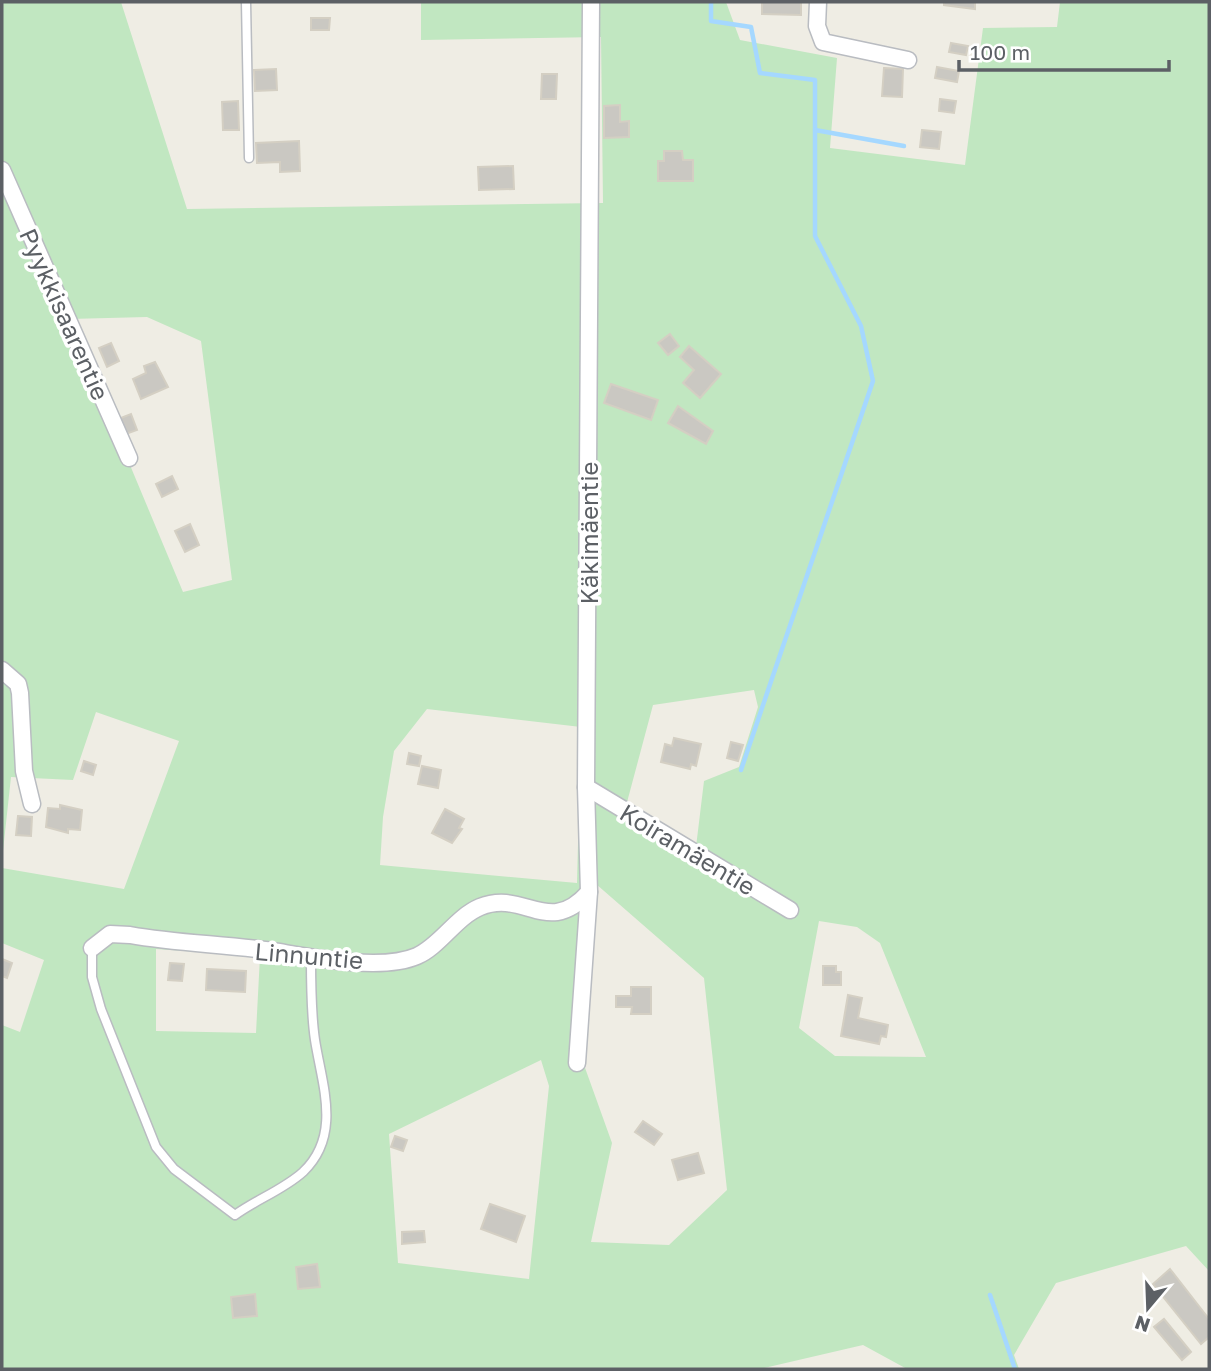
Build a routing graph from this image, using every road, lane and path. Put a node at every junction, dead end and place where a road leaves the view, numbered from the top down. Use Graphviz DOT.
graph roads {
  1 [pos="246,2"];
  2 [pos="591,2"];
  3 [pos="818,2"];
  4 [pos="908,60"];
  5 [pos="250,158"];
  6 [pos="2,170"];
  7 [pos="129,458"];
  8 [pos="2,670"];
  9 [pos="586,787"];
  10 [pos="32,804"];
  11 [pos="589,892"];
  12 [pos="790,911"];
  13 [pos="92,948"];
  14 [pos="311,959"];
  15 [pos="578,1063"];
  1 -- 5 [label="lane"];
  2 -- 9 [label="street, Käkimäentie"];
  3 -- 4 [label="street"];
  6 -- 7 [label="street, Pyykkisaarentie"];
  8 -- 10 [label="street"];
  9 -- 11 [label="street, Käkimäentie"];
  9 -- 12 [label="street, Koiramäentie"];
  11 -- 14 [label="street, Linnuntie"];
  11 -- 15 [label="street, Käkimäentie"];
  13 -- 14 [label="street, Linnuntie"];
  13 -- 14 [label="lane"];
}
